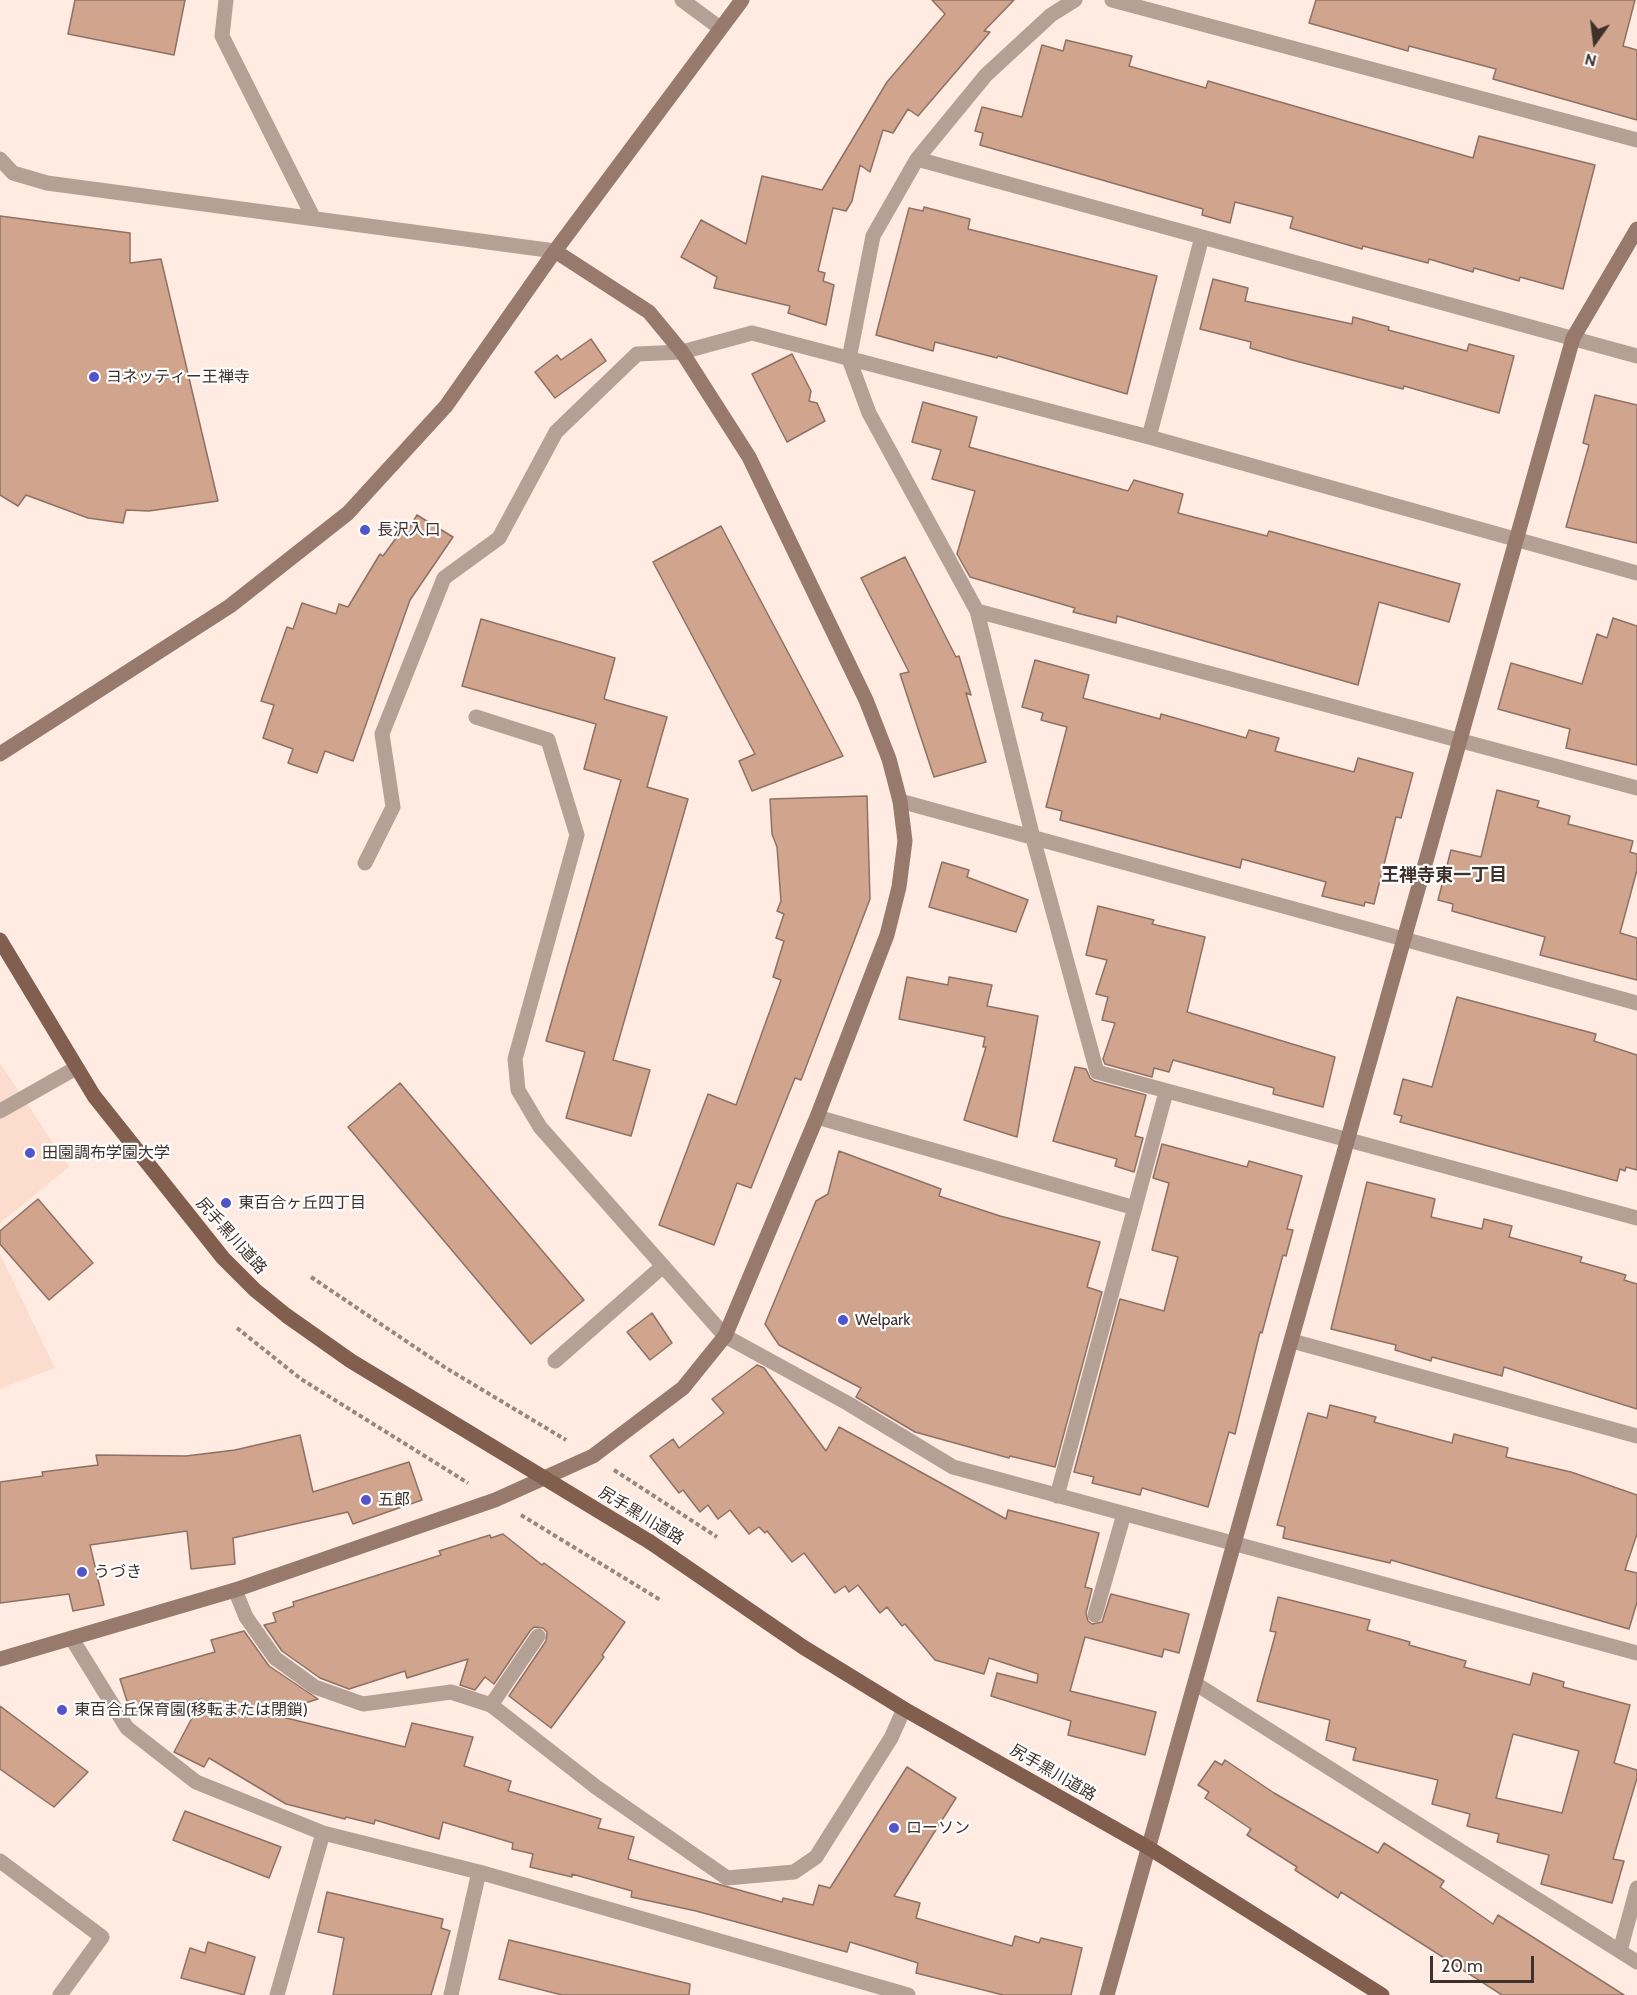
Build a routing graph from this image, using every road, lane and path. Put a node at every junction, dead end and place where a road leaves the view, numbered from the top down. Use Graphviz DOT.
graph roads {
  1 [pos="226,0"];
  2 [pos="682,0"];
  3 [pos="742,0"];
  4 [pos="1075,0"];
  5 [pos="1112,0"];
  6 [pos="720,28"];
  7 [pos="1637,140"];
  8 [pos="0,159"];
  9 [pos="917,159"];
  10 [pos="313,217"];
  11 [pos="1637,229"];
  12 [pos="1202,237"];
  13 [pos="555,251"];
  14 [pos="1573,338"];
  15 [pos="682,352"];
  16 [pos="1637,356"];
  17 [pos="849,359"];
  18 [pos="1149,437"];
  19 [pos="1516,540"];
  20 [pos="1637,573"];
  21 [pos="977,611"];
  22 [pos="477,717"];
  23 [pos="1461,739"];
  24 [pos="0,754"];
  25 [pos="1637,788"];
  26 [pos="900,801"];
  27 [pos="1033,838"];
  28 [pos="365,862"];
  29 [pos="0,940"];
  30 [pos="1404,940"];
  31 [pos="1637,1003"];
  32 [pos="76,1068"];
  33 [pos="1166,1092"];
  34 [pos="0,1111"];
  35 [pos="817,1117"];
  36 [pos="1348,1141"];
  37 [pos="1135,1209"];
  38 [pos="1637,1218"];
  39 [pos="663,1266"];
  40 [pos="311,1277"];
  41 [pos="237,1328"];
  42 [pos="725,1336"];
  43 [pos="1292,1341"];
  44 [pos="555,1361"];
  45 [pos="1637,1437"];
  46 [pos="571,1444"];
  47 [pos="611,1468"];
  48 [pos="472,1485"];
  49 [pos="1057,1496"];
  50 [pos="517,1513"];
  51 [pos="1124,1514"];
  52 [pos="717,1537"];
  53 [pos="1235,1544"];
  54 [pos="235,1590"];
  55 [pos="662,1601"];
  56 [pos="1095,1615"];
  57 [pos="538,1636"];
  58 [pos="72,1639"];
  59 [pos="1637,1653"];
  60 [pos="0,1659"];
  61 [pos="1196,1684"];
  62 [pos="491,1705"];
  63 [pos="904,1708"];
  64 [pos="323,1833"];
  65 [pos="1149,1848"];
  66 [pos="0,1861"];
  67 [pos="479,1872"];
  68 [pos="1637,1888"];
  69 [pos="1620,1951"];
  70 [pos="1637,1962"];
  71 [pos="60,1995"];
  72 [pos="277,1995"];
  73 [pos="451,1995"];
  74 [pos="908,1995"];
  75 [pos="1107,1995"];
  76 [pos="1382,1995"];
  1 -- 10 [label="street"];
  2 -- 6 [label="street"];
  3 -- 6 [label="street"];
  4 -- 9 [label="street"];
  5 -- 7 [label="street"];
  6 -- 13 [label="street"];
  8 -- 10 [label="street"];
  9 -- 12 [label="street"];
  9 -- 17 [label="street"];
  10 -- 13 [label="street"];
  11 -- 14 [label="street"];
  12 -- 14 [label="street"];
  12 -- 18 [label="street"];
  13 -- 15 [label="street"];
  13 -- 24 [label="street"];
  14 -- 16 [label="street"];
  14 -- 19 [label="street"];
  15 -- 17 [label="street"];
  15 -- 26 [label="street"];
  15 -- 28 [label="street"];
  17 -- 18 [label="street"];
  17 -- 21 [label="street"];
  18 -- 19 [label="street"];
  19 -- 20 [label="street"];
  19 -- 23 [label="street"];
  21 -- 23 [label="street"];
  21 -- 27 [label="street"];
  22 -- 39 [label="street"];
  23 -- 25 [label="street"];
  23 -- 30 [label="street"];
  26 -- 27 [label="street"];
  26 -- 35 [label="street"];
  27 -- 30 [label="street"];
  27 -- 33 [label="street"];
  29 -- 32 [label="main road, 尻手黒川道路"];
  30 -- 31 [label="street"];
  30 -- 36 [label="street"];
  32 -- 34 [label="street"];
  32 -- 63 [label="main road, 尻手黒川道路, bridge"];
  33 -- 36 [label="street"];
  33 -- 37 [label="street"];
  35 -- 37 [label="street"];
  35 -- 42 [label="street"];
  36 -- 38 [label="street"];
  36 -- 43 [label="street"];
  37 -- 49 [label="street"];
  39 -- 42 [label="street"];
  39 -- 44 [label="street"];
  40 -- 46 [label="path"];
  41 -- 48 [label="path"];
  42 -- 49 [label="street"];
  42 -- 54 [label="street"];
  43 -- 45 [label="street"];
  43 -- 53 [label="street"];
  47 -- 52 [label="path"];
  49 -- 51 [label="street"];
  50 -- 55 [label="path"];
  51 -- 53 [label="street"];
  51 -- 56 [label="street"];
  53 -- 59 [label="street"];
  53 -- 61 [label="street"];
  54 -- 58 [label="street"];
  54 -- 62 [label="street"];
  57 -- 62 [label="street"];
  58 -- 60 [label="street"];
  58 -- 64 [label="street"];
  61 -- 65 [label="street"];
  61 -- 69 [label="street"];
  62 -- 63 [label="street"];
  63 -- 65 [label="main road, 尻手黒川道路"];
  64 -- 67 [label="street"];
  64 -- 72 [label="street"];
  65 -- 75 [label="street"];
  65 -- 76 [label="main road, 尻手黒川道路"];
  66 -- 71 [label="street"];
  67 -- 73 [label="street"];
  67 -- 74 [label="street"];
  68 -- 69 [label="street"];
  69 -- 70 [label="street"];
}
